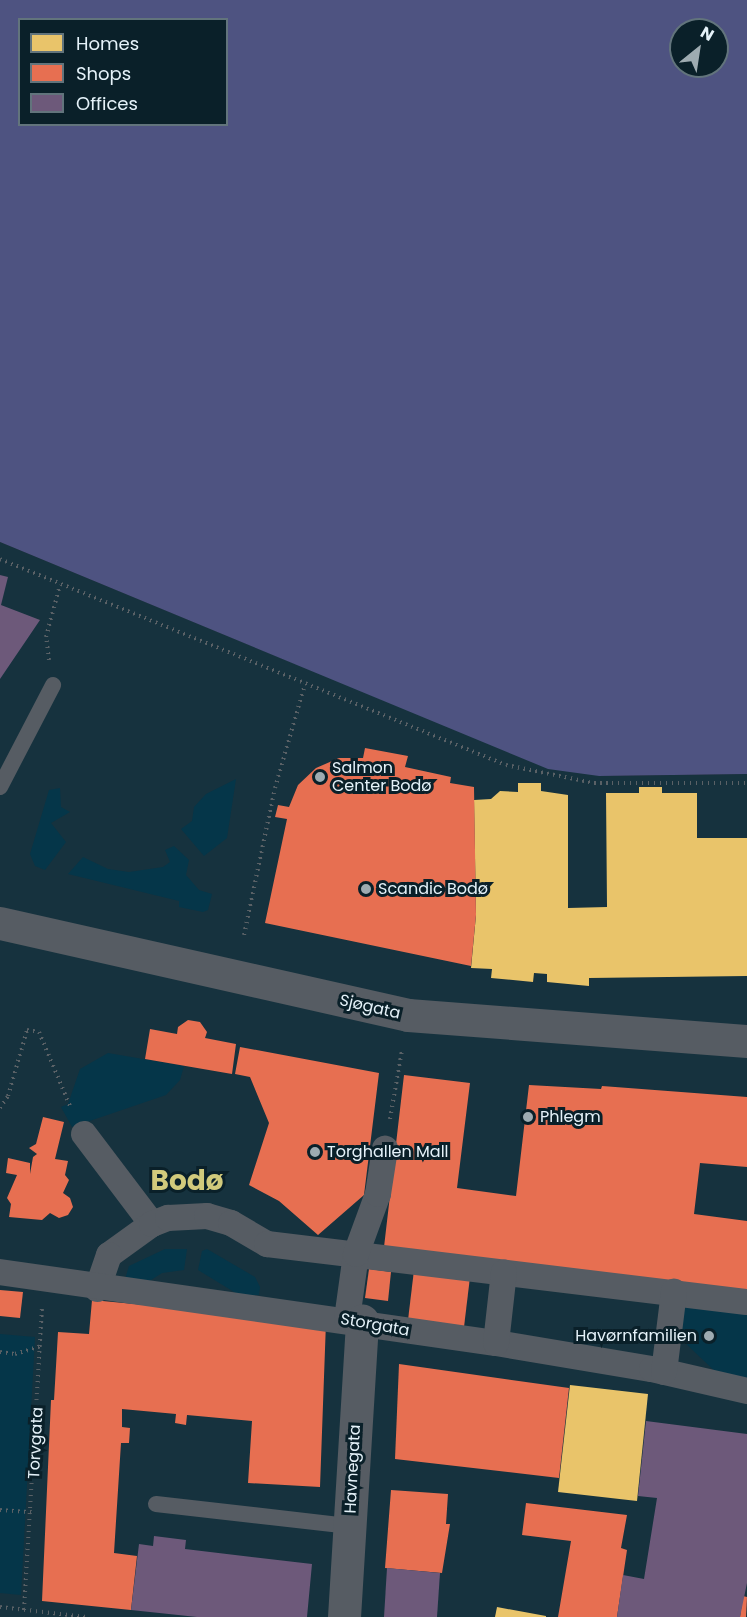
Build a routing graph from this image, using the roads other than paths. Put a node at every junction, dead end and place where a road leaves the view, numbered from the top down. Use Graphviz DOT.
graph roads {
  1 [pos="52,685"];
  2 [pos="0,787"];
  3 [pos="0,923"];
  4 [pos="747,1041"];
  5 [pos="84,1134"];
  6 [pos="385,1149"];
  7 [pos="152,1224"];
  8 [pos="356,1254"];
  9 [pos="0,1272"];
  10 [pos="504,1272"];
  11 [pos="97,1288"];
  12 [pos="674,1292"];
  13 [pos="747,1302"];
  14 [pos="355,1320"];
  15 [pos="496,1343"];
  16 [pos="664,1372"];
  17 [pos="747,1391"];
  18 [pos="156,1504"];
  19 [pos="350,1526"];
  20 [pos="344,1617"];
  1 -- 2 [label="lane"];
  3 -- 4 [label="street, Sjøgata"];
  5 -- 7 [label="street"];
  6 -- 8 [label="street"];
  7 -- 8 [label="street"];
  7 -- 11 [label="street"];
  8 -- 10 [label="street"];
  8 -- 14 [label="street"];
  9 -- 11 [label="street, Storgata"];
  10 -- 12 [label="street"];
  10 -- 15 [label="street"];
  11 -- 14 [label="street, Storgata"];
  12 -- 13 [label="street"];
  12 -- 16 [label="street"];
  14 -- 15 [label="street, Storgata"];
  14 -- 19 [label="street, Havnegata"];
  15 -- 16 [label="street, Storgata"];
  16 -- 17 [label="street, Storgata"];
  18 -- 19 [label="lane"];
  19 -- 20 [label="street, Havnegata"];
}
